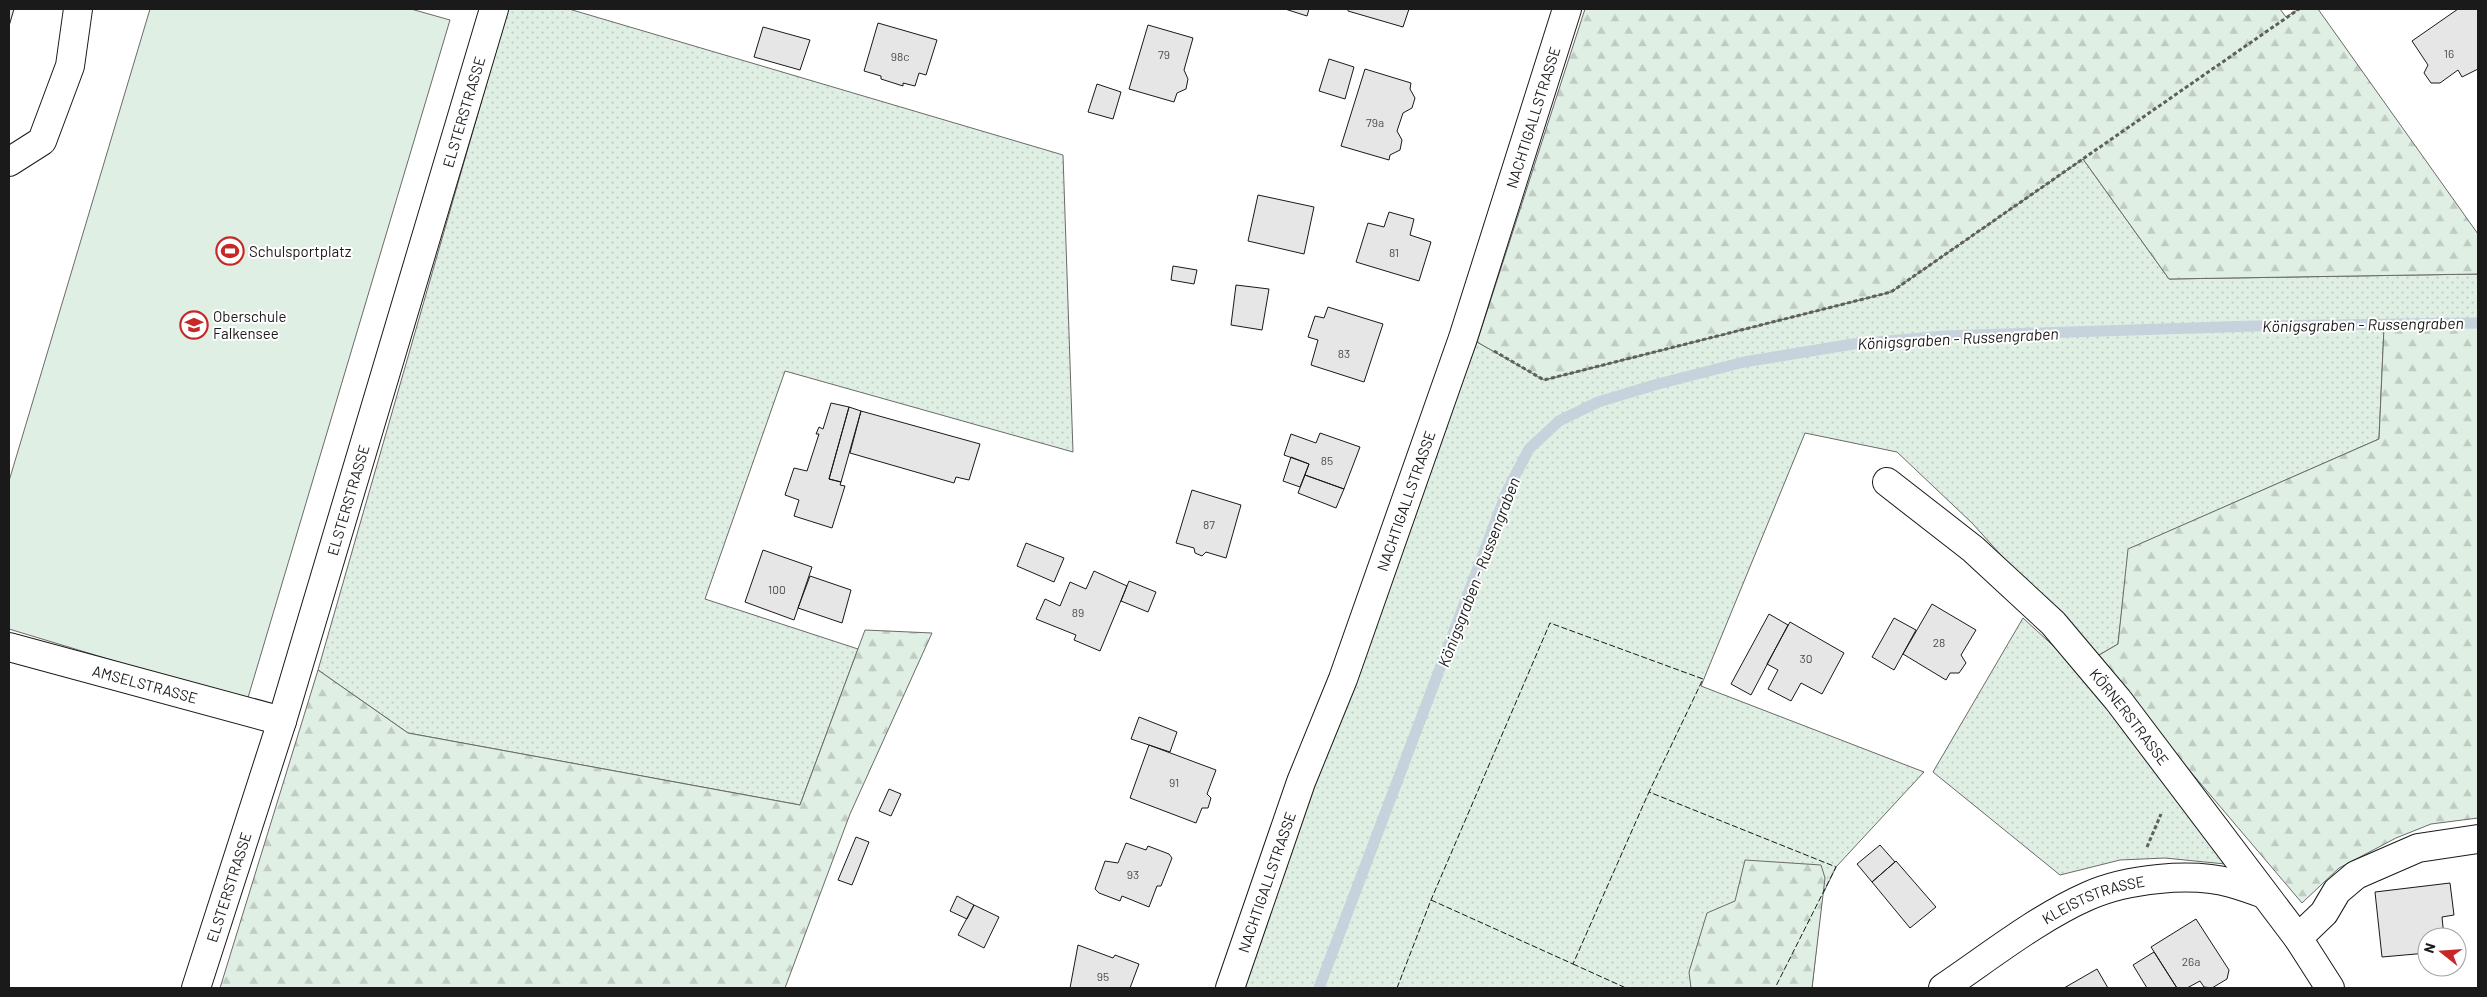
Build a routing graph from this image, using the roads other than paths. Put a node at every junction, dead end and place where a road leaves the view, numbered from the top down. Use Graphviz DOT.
graph roads {
  1 [pos="78,9"];
  2 [pos="494,9"];
  3 [pos="1567,9"];
  4 [pos="9,162"];
  5 [pos="1887,482"];
  6 [pos="9,647"];
  7 [pos="282,721"];
  8 [pos="2478,839"];
  9 [pos="2264,894"];
  10 [pos="2298,938"];
  11 [pos="196,988"];
  12 [pos="1230,988"];
  13 [pos="1943,988"];
  14 [pos="2330,988"];
  1 -- 4 [label="street"];
  2 -- 7 [label="street, ELSTERSTRASSE"];
  3 -- 12 [label="street, NACHTIGALLSTRASSE"];
  5 -- 9 [label="street, KÖRNERSTRASSE"];
  6 -- 7 [label="street, AMSELSTRASSE"];
  7 -- 11 [label="street, ELSTERSTRASSE"];
  8 -- 10 [label="street"];
  9 -- 10 [label="street, KÖRNERSTRASSE"];
  9 -- 13 [label="street, KLEISTSTRASSE"];
  10 -- 14 [label="street, KÖRNERSTRASSE"];
}
